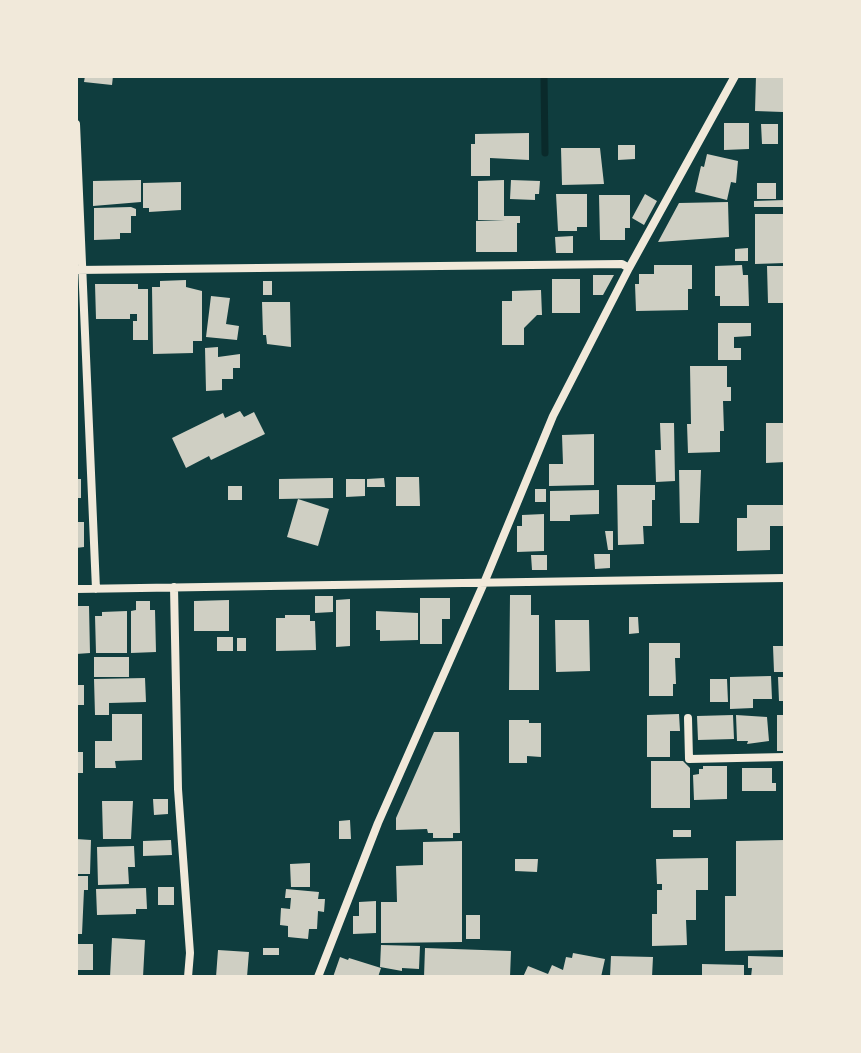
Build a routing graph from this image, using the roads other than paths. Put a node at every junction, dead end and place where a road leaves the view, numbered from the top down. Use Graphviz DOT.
graph roads {
  1 [pos="735,76"];
  2 [pos="76,124"];
  3 [pos="629,268"];
  4 [pos="79,270"];
  5 [pos="785,578"];
  6 [pos="484,583"];
  7 [pos="174,587"];
  8 [pos="76,589"];
  9 [pos="96,589"];
  10 [pos="688,718"];
  11 [pos="785,757"];
  12 [pos="188,977"];
  13 [pos="318,977"];
  1 -- 3 [label="street"];
  2 -- 4 [label="street"];
  3 -- 4 [label="street"];
  3 -- 6 [label="street"];
  4 -- 9 [label="street"];
  5 -- 6 [label="street"];
  6 -- 7 [label="street"];
  6 -- 13 [label="street"];
  7 -- 9 [label="street"];
  7 -- 12 [label="street"];
  8 -- 9 [label="street"];
  10 -- 11 [label="street"];
}
